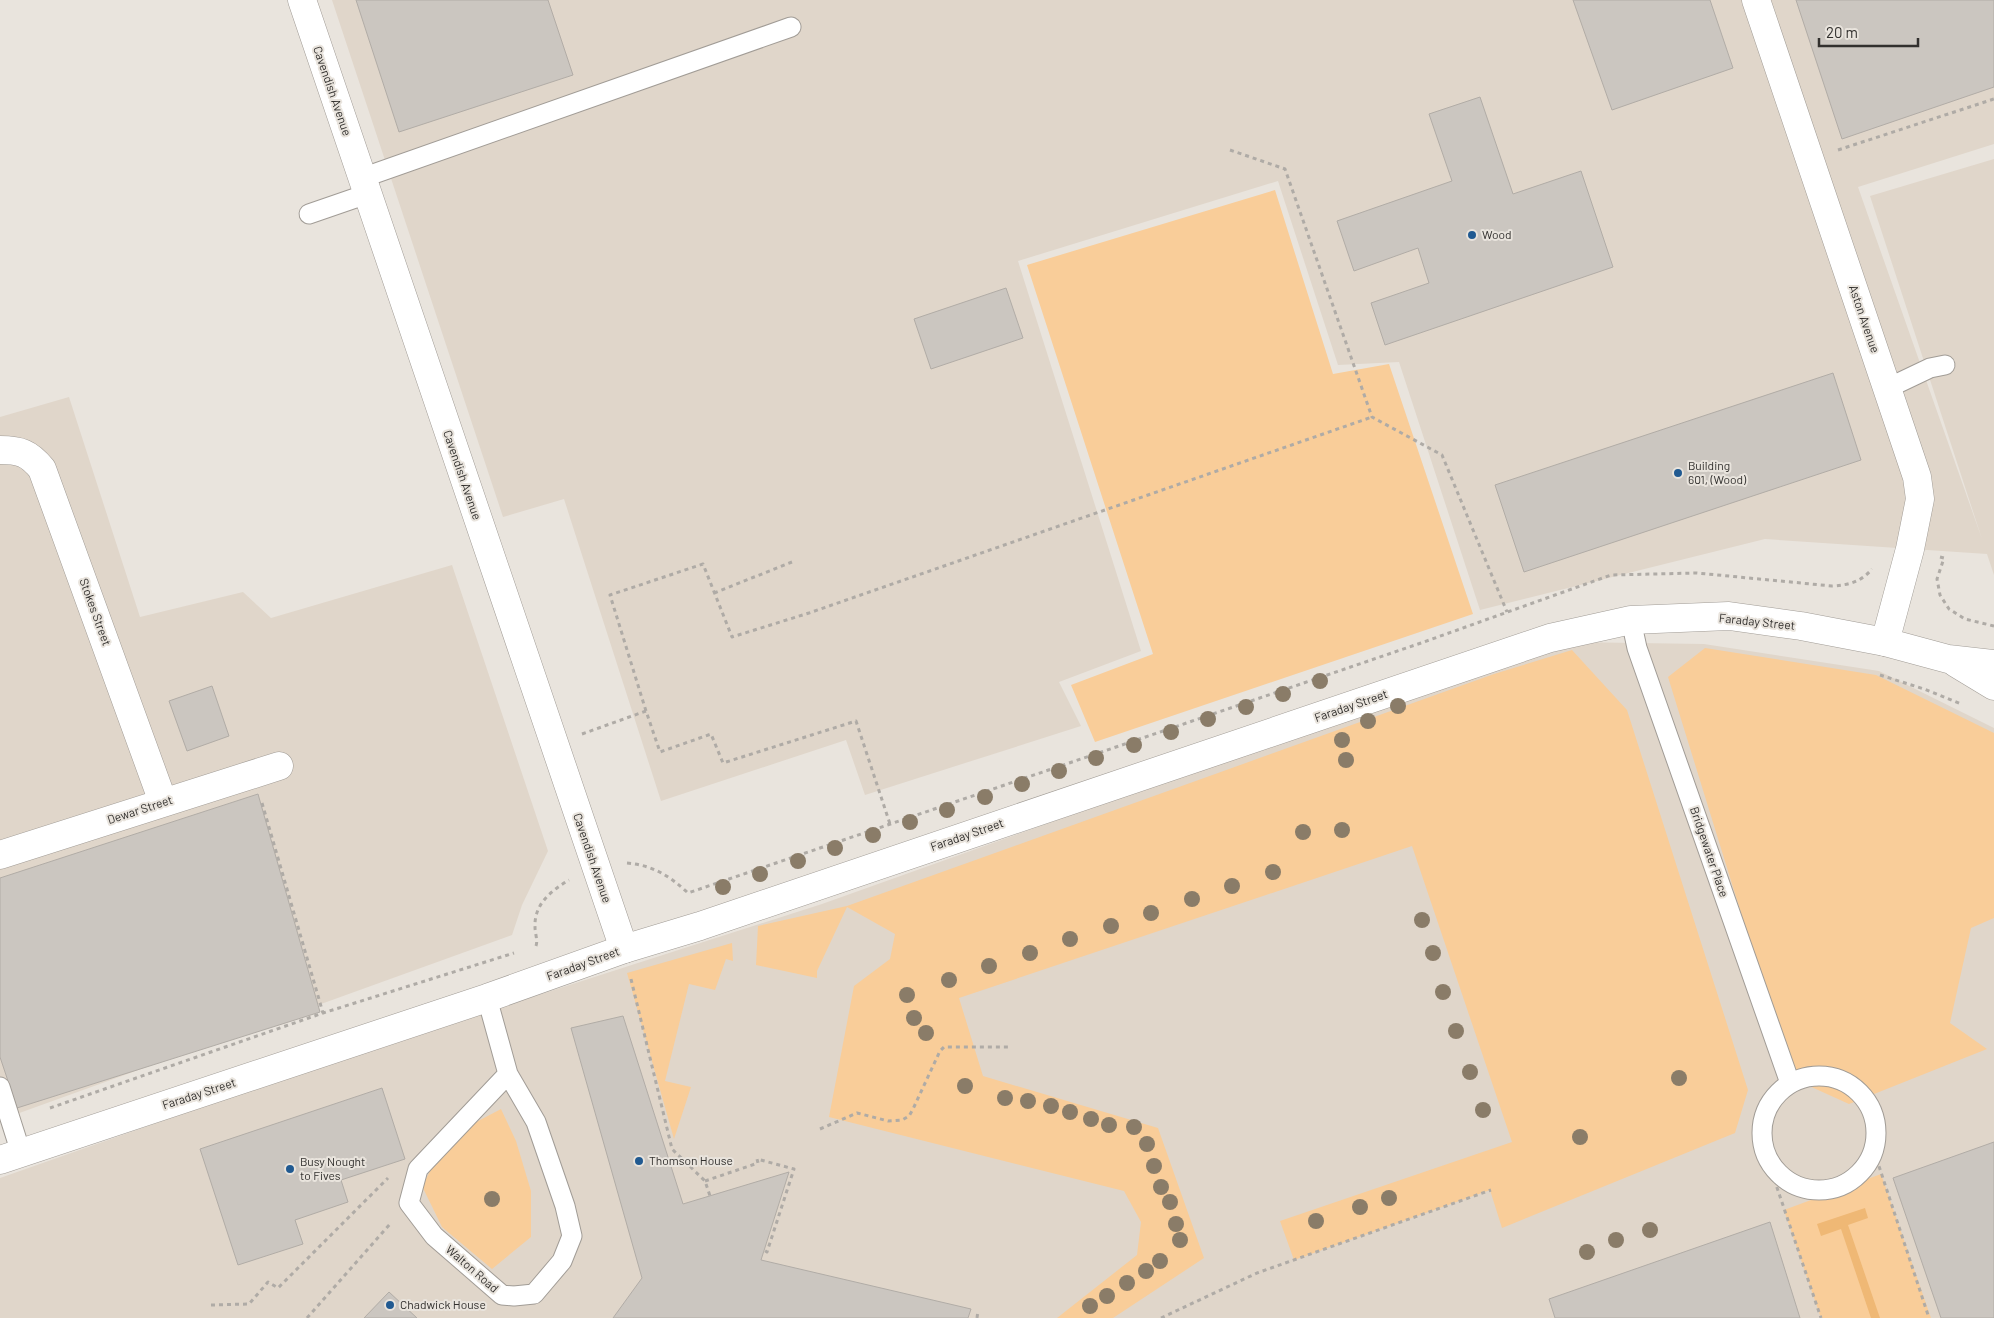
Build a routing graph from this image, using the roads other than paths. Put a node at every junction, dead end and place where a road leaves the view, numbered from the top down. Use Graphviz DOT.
graph roads {
  1 [pos="302,0"];
  2 [pos="1756,0"];
  3 [pos="791,27"];
  4 [pos="364,186"];
  5 [pos="309,214"];
  6 [pos="1945,365"];
  7 [pos="1888,388"];
  8 [pos="0,450"];
  9 [pos="1631,620"];
  10 [pos="1885,642"];
  11 [pos="1948,659"];
  12 [pos="1994,664"];
  13 [pos="1994,686"];
  14 [pos="279,766"];
  15 [pos="164,802"];
  16 [pos="0,855"];
  17 [pos="624,949"];
  18 [pos="487,998"];
  19 [pos="508,1074"];
  20 [pos="1790,1083"];
  21 [pos="0,1087"];
  22 [pos="10,1156"];
  1 -- 4 [label="street, Cavendish Avenue"];
  2 -- 7 [label="street, Aston Avenue"];
  3 -- 4 [label="lane"];
  4 -- 5 [label="lane"];
  4 -- 17 [label="street, Cavendish Avenue"];
  6 -- 7 [label="lane"];
  7 -- 10 [label="street, Aston Avenue"];
  8 -- 15 [label="street, Stokes Street"];
  9 -- 10 [label="street, Faraday Street"];
  9 -- 17 [label="street, Faraday Street"];
  9 -- 20 [label="lane, Bridgewater Place"];
  10 -- 11 [label="street, Faraday Street"];
  11 -- 12 [label="street, Faraday Street"];
  11 -- 13 [label="street, Faraday Street"];
  14 -- 15 [label="street, Dewar Street"];
  15 -- 16 [label="street, Dewar Street"];
  17 -- 18 [label="street, Faraday Street"];
  18 -- 19 [label="lane, Walton Road"];
  18 -- 22 [label="street, Faraday Street"];
  19 -- 19 [label="lane, Walton Road"];
  20 -- 20 [label="lane"];
  21 -- 22 [label="lane"];
}
